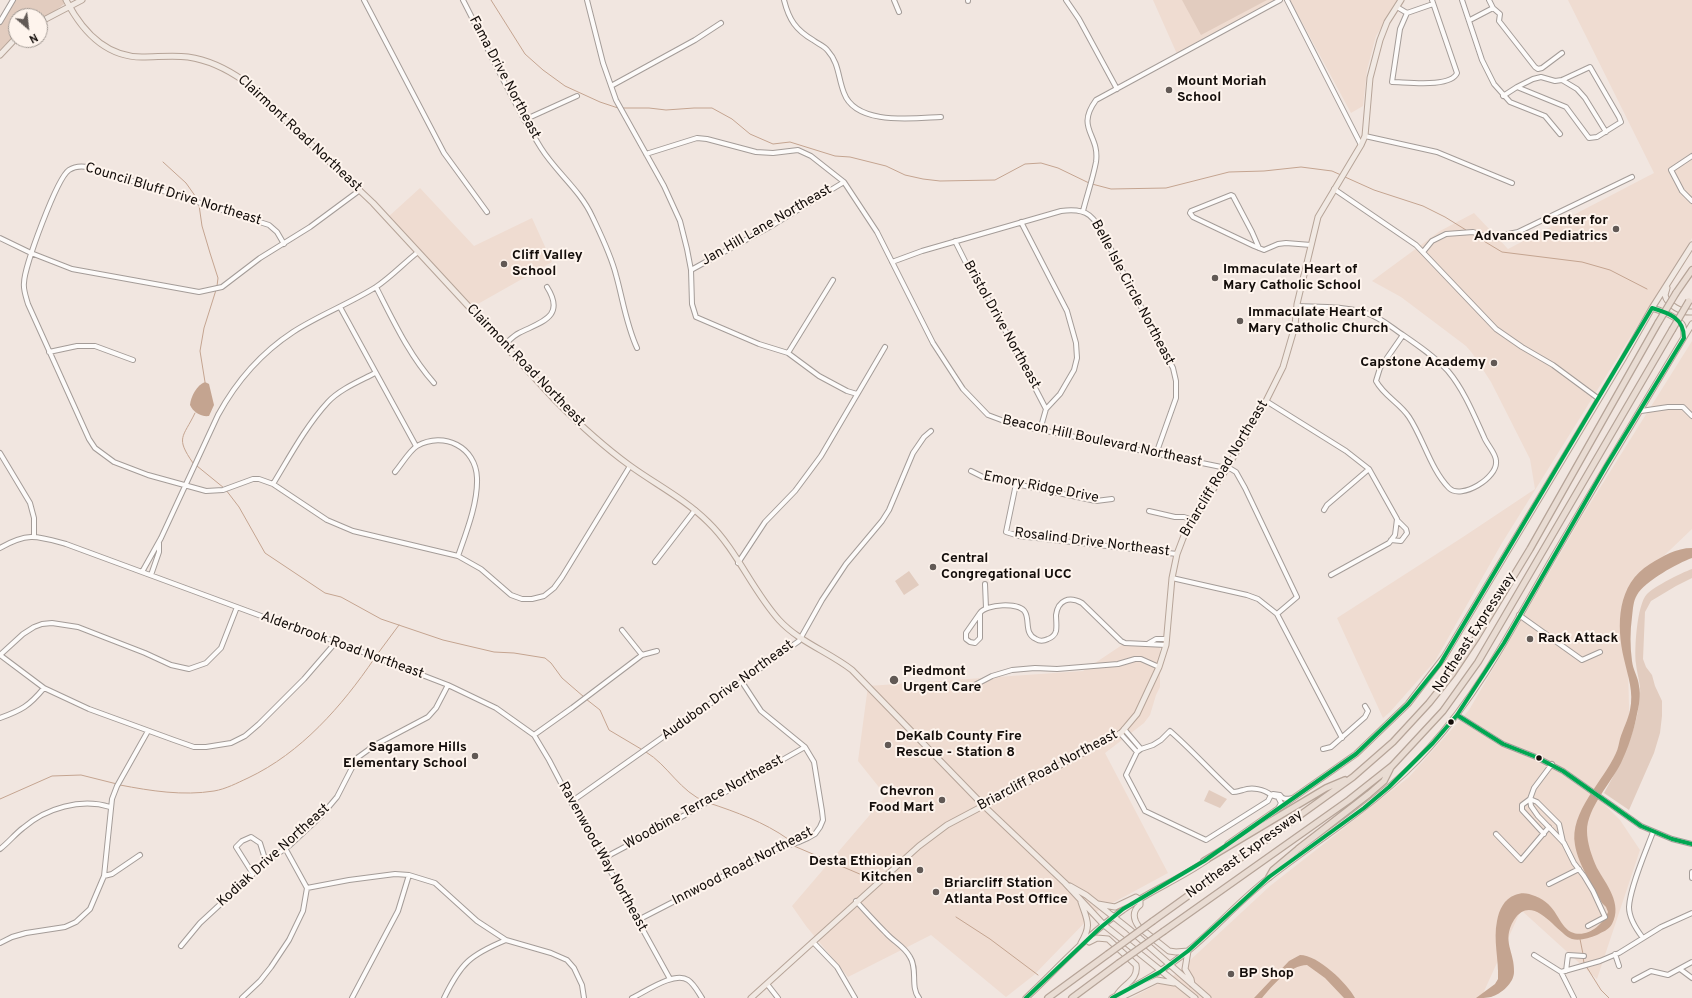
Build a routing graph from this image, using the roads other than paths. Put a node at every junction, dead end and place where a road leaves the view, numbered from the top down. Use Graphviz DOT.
graph roads {
  1 [pos="13,0"];
  2 [pos="66,0"];
  3 [pos="82,0"];
  4 [pos="364,0"];
  5 [pos="463,0"];
  6 [pos="587,0"];
  7 [pos="784,0"];
  8 [pos="894,0"];
  9 [pos="1066,0"];
  10 [pos="1280,0"];
  11 [pos="1287,0"];
  12 [pos="1401,0"];
  13 [pos="1462,0"];
  14 [pos="1489,0"];
  15 [pos="1431,3"];
  16 [pos="70,6"];
  17 [pos="1397,7"];
  18 [pos="1493,8"];
  19 [pos="899,12"];
  20 [pos="1407,13"];
  21 [pos="48,18"];
  22 [pos="1470,20"];
  23 [pos="0,22"];
  24 [pos="721,24"];
  25 [pos="8,46"];
  26 [pos="1562,53"];
  27 [pos="0,55"];
  28 [pos="1562,80"];
  29 [pos="611,86"];
  30 [pos="1517,87"];
  31 [pos="1117,88"];
  32 [pos="577,96"];
  33 [pos="1503,96"];
  34 [pos="941,117"];
  35 [pos="524,120"];
  36 [pos="1606,132"];
  37 [pos="1560,134"];
  38 [pos="1365,136"];
  39 [pos="1361,145"];
  40 [pos="646,154"];
  41 [pos="1692,156"];
  42 [pos="1632,177"];
  43 [pos="844,182"];
  44 [pos="1512,183"];
  45 [pos="1334,189"];
  46 [pos="360,190"];
  47 [pos="1692,201"];
  48 [pos="1083,211"];
  49 [pos="487,212"];
  50 [pos="1021,222"];
  51 [pos="0,238"];
  52 [pos="955,241"];
  53 [pos="284,244"];
  54 [pos="1692,245"];
  55 [pos="1311,246"];
  56 [pos="1259,248"];
  57 [pos="418,252"];
  58 [pos="1424,252"];
  59 [pos="31,253"];
  60 [pos="1681,260"];
  61 [pos="892,262"];
  62 [pos="691,270"];
  63 [pos="1692,270"];
  64 [pos="833,280"];
  65 [pos="376,287"];
  66 [pos="547,287"];
  67 [pos="1691,299"];
  68 [pos="1297,306"];
  69 [pos="340,307"];
  70 [pos="1652,308"];
  71 [pos="1662,310"];
  72 [pos="1692,312"];
  73 [pos="1643,323"];
  74 [pos="1692,324"];
  75 [pos="1403,335"];
  76 [pos="1684,338"];
  77 [pos="504,345"];
  78 [pos="885,347"];
  79 [pos="638,348"];
  80 [pos="49,352"];
  81 [pos="788,353"];
  82 [pos="133,360"];
  83 [pos="375,373"];
  84 [pos="434,383"];
  85 [pos="857,394"];
  86 [pos="1599,399"];
  87 [pos="1266,401"];
  88 [pos="1046,409"];
  89 [pos="1640,411"];
  90 [pos="1692,416"];
  91 [pos="1040,430"];
  92 [pos="931,431"];
  93 [pos="416,446"];
  94 [pos="0,453"];
  95 [pos="1156,454"];
  96 [pos="630,466"];
  97 [pos="1227,468"];
  98 [pos="1368,469"];
  99 [pos="971,471"];
  100 [pos="395,472"];
  101 [pos="273,484"];
  102 [pos="1016,484"];
  103 [pos="186,486"];
  104 [pos="1112,499"];
  105 [pos="695,510"];
  106 [pos="1324,510"];
  107 [pos="1149,511"];
  108 [pos="1397,519"];
  109 [pos="1193,520"];
  110 [pos="34,536"];
  111 [pos="1391,540"];
  112 [pos="159,543"];
  113 [pos="0,548"];
  114 [pos="1177,554"];
  115 [pos="458,556"];
  116 [pos="655,562"];
  117 [pos="738,562"];
  118 [pos="142,572"];
  119 [pos="151,575"];
  120 [pos="1331,575"];
  121 [pos="1172,578"];
  122 [pos="985,584"];
  123 [pos="237,607"];
  124 [pos="986,608"];
  125 [pos="980,613"];
  126 [pos="1277,614"];
  127 [pos="1519,615"];
  128 [pos="622,630"];
  129 [pos="801,638"];
  130 [pos="1167,639"];
  131 [pos="336,642"];
  132 [pos="1148,644"];
  133 [pos="1166,645"];
  134 [pos="657,651"];
  135 [pos="1600,652"];
  136 [pos="0,655"];
  137 [pos="642,655"];
  138 [pos="1159,667"];
  139 [pos="742,682"];
  140 [pos="448,685"];
  141 [pos="971,687"];
  142 [pos="44,688"];
  143 [pos="1365,706"];
  144 [pos="1457,715"];
  145 [pos="0,718"];
  146 [pos="148,731"];
  147 [pos="1122,731"];
  148 [pos="534,735"];
  149 [pos="1342,738"];
  150 [pos="1135,742"];
  151 [pos="1131,745"];
  152 [pos="805,747"];
  153 [pos="1323,749"];
  154 [pos="1139,750"];
  155 [pos="1552,764"];
  156 [pos="1392,766"];
  157 [pos="1353,777"];
  158 [pos="1271,795"];
  159 [pos="1280,798"];
  160 [pos="1295,798"];
  161 [pos="1530,799"];
  162 [pos="571,802"];
  163 [pos="984,806"];
  164 [pos="110,807"];
  165 [pos="1278,809"];
  166 [pos="1549,827"];
  167 [pos="1653,832"];
  168 [pos="1496,834"];
  169 [pos="1544,834"];
  170 [pos="1564,843"];
  171 [pos="1692,844"];
  172 [pos="285,848"];
  173 [pos="0,849"];
  174 [pos="140,855"];
  175 [pos="604,858"];
  176 [pos="266,862"];
  177 [pos="1204,862"];
  178 [pos="1579,870"];
  179 [pos="1692,872"];
  180 [pos="253,874"];
  181 [pos="409,875"];
  182 [pos="104,876"];
  183 [pos="1269,877"];
  184 [pos="1692,878"];
  185 [pos="1065,884"];
  186 [pos="1549,884"];
  187 [pos="307,888"];
  188 [pos="1140,900"];
  189 [pos="856,901"];
  190 [pos="1080,901"];
  191 [pos="1097,904"];
  192 [pos="1692,913"];
  193 [pos="1114,917"];
  194 [pos="638,920"];
  195 [pos="1104,925"];
  196 [pos="1588,926"];
  197 [pos="1643,938"];
  198 [pos="506,940"];
  199 [pos="813,942"];
  200 [pos="0,943"];
  201 [pos="181,946"];
  202 [pos="1076,950"];
  203 [pos="1188,951"];
  204 [pos="1615,954"];
  205 [pos="1534,955"];
  206 [pos="1584,956"];
  207 [pos="1692,962"];
  208 [pos="1169,965"];
  209 [pos="1619,966"];
  210 [pos="1680,969"];
  211 [pos="1566,971"];
  212 [pos="1160,972"];
  213 [pos="1560,972"];
  214 [pos="1692,978"];
  215 [pos="670,979"];
  216 [pos="1634,980"];
  217 [pos="766,984"];
  218 [pos="1178,984"];
  219 [pos="1192,984"];
  220 [pos="1114,997"];
  221 [pos="242,998"];
  222 [pos="352,998"];
  223 [pos="444,998"];
  224 [pos="584,998"];
  225 [pos="632,998"];
  226 [pos="702,998"];
  227 [pos="751,998"];
  228 [pos="778,998"];
  229 [pos="855,998"];
  230 [pos="919,998"];
  231 [pos="1026,998"];
  232 [pos="1048,998"];
  233 [pos="1072,998"];
  234 [pos="1195,998"];
  235 [pos="1208,998"];
  236 [pos="1574,998"];
  1 -- 23 [label="street"];
  2 -- 16 [label="main road, Clairmont Road Northeast"];
  3 -- 16 [label="main road"];
  4 -- 49 [label="street"];
  5 -- 35 [label="street, Fama Drive Northeast"];
  6 -- 29 [label="street"];
  7 -- 34 [label="street"];
  8 -- 19 [label="street"];
  9 -- 31 [label="street"];
  10 -- 31 [label="street"];
  11 -- 39 [label="street"];
  12 -- 17 [label="main road, Briarcliff Road Northeast"];
  13 -- 22 [label="street"];
  14 -- 18 [label="street"];
  15 -- 20 [label="street"];
  15 -- 20 [label="street"];
  16 -- 21 [label="main road"];
  16 -- 46 [label="main road, Clairmont Road Northeast"];
  17 -- 20 [label="street"];
  17 -- 38 [label="main road, Briarcliff Road Northeast"];
  18 -- 22 [label="street"];
  18 -- 26 [label="street"];
  22 -- 33 [label="street"];
  24 -- 29 [label="street"];
  25 -- 27 [label="main road"];
  28 -- 30 [label="street"];
  28 -- 36 [label="street"];
  28 -- 36 [label="street"];
  29 -- 40 [label="street"];
  30 -- 33 [label="street"];
  30 -- 36 [label="street"];
  31 -- 48 [label="street"];
  32 -- 35 [label="street"];
  33 -- 37 [label="street"];
  35 -- 79 [label="street, Fama Drive Northeast"];
  38 -- 39 [label="main road, Briarcliff Road Northeast"];
  38 -- 44 [label="street"];
  39 -- 45 [label="main road, Briarcliff Road Northeast"];
  40 -- 43 [label="street"];
  40 -- 62 [label="street"];
  41 -- 47 [label="street"];
  42 -- 58 [label="street"];
  43 -- 61 [label="street, Beacon Hill Boulevard Northeast"];
  43 -- 62 [label="street, Jan Hill Lane Northeast"];
  45 -- 55 [label="main road, Briarcliff Road Northeast"];
  45 -- 58 [label="street"];
  46 -- 53 [label="street"];
  46 -- 57 [label="main road, Clairmont Road Northeast"];
  48 -- 50 [label="street, Belle Isle Circle Northeast"];
  48 -- 95 [label="street, Belle Isle Circle Northeast"];
  50 -- 52 [label="street, Belle Isle Circle Northeast"];
  50 -- 88 [label="street"];
  51 -- 59 [label="street"];
  52 -- 61 [label="street, Belle Isle Circle Northeast"];
  52 -- 88 [label="street, Bristol Drive Northeast"];
  53 -- 59 [label="street"];
  53 -- 59 [label="street, Council Bluff Drive Northeast"];
  54 -- 60 [label="main road"];
  55 -- 56 [label="street"];
  55 -- 68 [label="main road, Briarcliff Road Northeast"];
  56 -- 56 [label="street"];
  57 -- 65 [label="street"];
  57 -- 77 [label="main road, Clairmont Road Northeast"];
  58 -- 86 [label="street"];
  59 -- 80 [label="street, Council Bluff Drive Northeast"];
  60 -- 70 [label="main road"];
  60 -- 72 [label="main road"];
  61 -- 91 [label="street, Beacon Hill Boulevard Northeast"];
  62 -- 81 [label="street"];
  63 -- 157 [label="highway, Northeast Expressway, bridge"];
  64 -- 81 [label="street"];
  65 -- 69 [label="street"];
  65 -- 84 [label="street"];
  66 -- 77 [label="street"];
  67 -- 156 [label="highway, Northeast Expressway, bridge"];
  68 -- 75 [label="street"];
  68 -- 87 [label="main road, Briarcliff Road Northeast"];
  69 -- 83 [label="street"];
  69 -- 103 [label="street"];
  70 -- 71 [label="main road"];
  70 -- 73 [label="main road"];
  71 -- 73 [label="main road"];
  71 -- 76 [label="main road"];
  73 -- 86 [label="main road"];
  74 -- 76 [label="main road"];
  75 -- 75 [label="street"];
  76 -- 89 [label="main road"];
  77 -- 96 [label="main road, Clairmont Road Northeast"];
  78 -- 85 [label="street"];
  80 -- 82 [label="street"];
  80 -- 103 [label="street, Council Bluff Drive Northeast"];
  81 -- 85 [label="street"];
  83 -- 93 [label="street"];
  83 -- 101 [label="street"];
  85 -- 117 [label="street"];
  86 -- 160 [label="main road"];
  87 -- 97 [label="main road, Briarcliff Road Northeast"];
  87 -- 98 [label="street"];
  88 -- 91 [label="street"];
  89 -- 90 [label="street"];
  89 -- 127 [label="main road"];
  91 -- 95 [label="street, Beacon Hill Boulevard Northeast"];
  92 -- 129 [label="street, Audubon Drive Northeast"];
  93 -- 100 [label="street"];
  93 -- 115 [label="street"];
  94 -- 110 [label="street"];
  95 -- 97 [label="street, Beacon Hill Boulevard Northeast"];
  96 -- 105 [label="main road, Clairmont Road Northeast"];
  96 -- 115 [label="street, Council Bluff Drive Northeast"];
  97 -- 109 [label="main road, Briarcliff Road Northeast"];
  97 -- 126 [label="street"];
  98 -- 106 [label="street"];
  98 -- 108 [label="street"];
  99 -- 102 [label="street, Emory Ridge Drive"];
  101 -- 103 [label="street, Council Bluff Drive Northeast"];
  101 -- 115 [label="street, Council Bluff Drive Northeast"];
  102 -- 104 [label="street, Emory Ridge Drive"];
  102 -- 114 [label="street, Rosalind Drive Northeast"];
  103 -- 112 [label="street"];
  105 -- 116 [label="street"];
  105 -- 117 [label="main road, Clairmont Road Northeast"];
  107 -- 109 [label="street"];
  108 -- 111 [label="street"];
  108 -- 111 [label="street"];
  109 -- 114 [label="main road, Briarcliff Road Northeast"];
  110 -- 113 [label="street, Alderbrook Road Northeast"];
  110 -- 118 [label="street, Alderbrook Road Northeast"];
  111 -- 120 [label="street"];
  112 -- 118 [label="street"];
  112 -- 119 [label="street"];
  114 -- 121 [label="main road, Briarcliff Road Northeast"];
  117 -- 129 [label="main road, Clairmont Road Northeast"];
  118 -- 119 [label="street, Alderbrook Road Northeast"];
  119 -- 123 [label="street, Alderbrook Road Northeast"];
  121 -- 126 [label="street"];
  121 -- 130 [label="main road, Briarcliff Road Northeast"];
  122 -- 124 [label="street"];
  123 -- 131 [label="street, Alderbrook Road Northeast"];
  123 -- 136 [label="street"];
  124 -- 125 [label="street"];
  124 -- 132 [label="street"];
  125 -- 125 [label="street"];
  126 -- 149 [label="street"];
  127 -- 135 [label="street"];
  127 -- 144 [label="main road"];
  128 -- 137 [label="street"];
  129 -- 139 [label="street, Audubon Drive Northeast"];
  129 -- 163 [label="main road, Clairmont Road Northeast"];
  130 -- 132 [label="street"];
  130 -- 133 [label="main road, Briarcliff Road Northeast"];
  131 -- 140 [label="street, Alderbrook Road Northeast"];
  131 -- 146 [label="street"];
  132 -- 133 [label="street"];
  133 -- 138 [label="main road, Briarcliff Road Northeast"];
  134 -- 137 [label="street"];
  136 -- 142 [label="street"];
  137 -- 148 [label="street"];
  138 -- 141 [label="street"];
  138 -- 147 [label="main road, Briarcliff Road Northeast"];
  139 -- 152 [label="street, Innwood Road Northeast"];
  139 -- 162 [label="street, Audubon Drive Northeast"];
  140 -- 148 [label="street, Alderbrook Road Northeast"];
  140 -- 172 [label="street, Kodiak Drive Northeast"];
  142 -- 145 [label="street"];
  142 -- 146 [label="street"];
  143 -- 149 [label="street"];
  144 -- 155 [label="street"];
  144 -- 183 [label="main road"];
  146 -- 164 [label="street"];
  147 -- 150 [label="street"];
  147 -- 151 [label="street"];
  147 -- 163 [label="main road, Briarcliff Road Northeast"];
  148 -- 162 [label="street, Ravenwood Way Northeast"];
  149 -- 153 [label="street"];
  150 -- 151 [label="street"];
  150 -- 154 [label="street"];
  151 -- 154 [label="street"];
  152 -- 175 [label="street, Woodbine Terrace Northeast"];
  152 -- 194 [label="street, Innwood Road Northeast"];
  154 -- 158 [label="street"];
  154 -- 158 [label="street"];
  155 -- 161 [label="street"];
  155 -- 167 [label="street"];
  156 -- 183 [label="highway"];
  156 -- 233 [label="highway, Northeast Expressway, bridge"];
  157 -- 177 [label="highway"];
  157 -- 232 [label="highway, Northeast Expressway, bridge"];
  158 -- 159 [label="street"];
  159 -- 160 [label="street"];
  159 -- 165 [label="street"];
  160 -- 165 [label="main road"];
  161 -- 166 [label="street"];
  161 -- 169 [label="street"];
  161 -- 170 [label="street"];
  162 -- 175 [label="street, Ravenwood Way Northeast"];
  163 -- 185 [label="main road, Clairmont Road Northeast"];
  163 -- 189 [label="main road, Briarcliff Road Northeast"];
  164 -- 173 [label="street"];
  164 -- 182 [label="street"];
  165 -- 177 [label="main road"];
  166 -- 169 [label="street"];
  166 -- 170 [label="street"];
  167 -- 171 [label="street"];
  167 -- 197 [label="street"];
  168 -- 169 [label="street"];
  170 -- 178 [label="street"];
  172 -- 176 [label="street, Kodiak Drive Northeast"];
  172 -- 187 [label="street"];
  174 -- 182 [label="street"];
  175 -- 194 [label="street, Ravenwood Way Northeast"];
  176 -- 180 [label="street, Kodiak Drive Northeast"];
  176 -- 180 [label="street"];
  177 -- 188 [label="main road"];
  178 -- 186 [label="street"];
  178 -- 196 [label="street"];
  179 -- 184 [label="street"];
  180 -- 201 [label="street, Kodiak Drive Northeast"];
  181 -- 187 [label="street"];
  181 -- 198 [label="street"];
  181 -- 222 [label="street"];
  182 -- 200 [label="street"];
  183 -- 203 [label="main road"];
  185 -- 190 [label="main road, Clairmont Road Northeast"];
  185 -- 191 [label="main road, Clairmont Road Northeast"];
  187 -- 221 [label="street"];
  188 -- 191 [label="main road"];
  188 -- 193 [label="main road"];
  188 -- 203 [label="main road"];
  189 -- 199 [label="main road, Briarcliff Road Northeast"];
  189 -- 230 [label="street"];
  190 -- 195 [label="main road, Clairmont Road Northeast"];
  190 -- 202 [label="main road"];
  191 -- 193 [label="main road, Clairmont Road Northeast"];
  192 -- 197 [label="street"];
  193 -- 195 [label="main road"];
  193 -- 208 [label="main road, Clairmont Road Northeast"];
  194 -- 215 [label="street, Ravenwood Way Northeast"];
  195 -- 202 [label="main road"];
  195 -- 212 [label="main road, Clairmont Road Northeast"];
  197 -- 204 [label="street"];
  198 -- 223 [label="street"];
  198 -- 224 [label="street"];
  199 -- 217 [label="main road, Briarcliff Road Northeast"];
  199 -- 229 [label="street"];
  202 -- 220 [label="main road"];
  202 -- 231 [label="main road"];
  203 -- 208 [label="main road"];
  203 -- 219 [label="main road"];
  204 -- 209 [label="street"];
  204 -- 211 [label="street"];
  205 -- 213 [label="street"];
  206 -- 211 [label="street"];
  207 -- 210 [label="street"];
  208 -- 212 [label="main road"];
  208 -- 219 [label="main road, Clairmont Road Northeast"];
  210 -- 214 [label="street"];
  210 -- 216 [label="street"];
  211 -- 213 [label="street"];
  212 -- 218 [label="main road, Clairmont Road Northeast"];
  212 -- 220 [label="main road"];
  213 -- 236 [label="street"];
  215 -- 225 [label="street"];
  215 -- 226 [label="street"];
  217 -- 227 [label="main road, Briarcliff Road Northeast"];
  217 -- 228 [label="street"];
  218 -- 220 [label="main road"];
  218 -- 234 [label="main road, Clairmont Road Northeast"];
  219 -- 235 [label="main road, Clairmont Road Northeast"];
}
